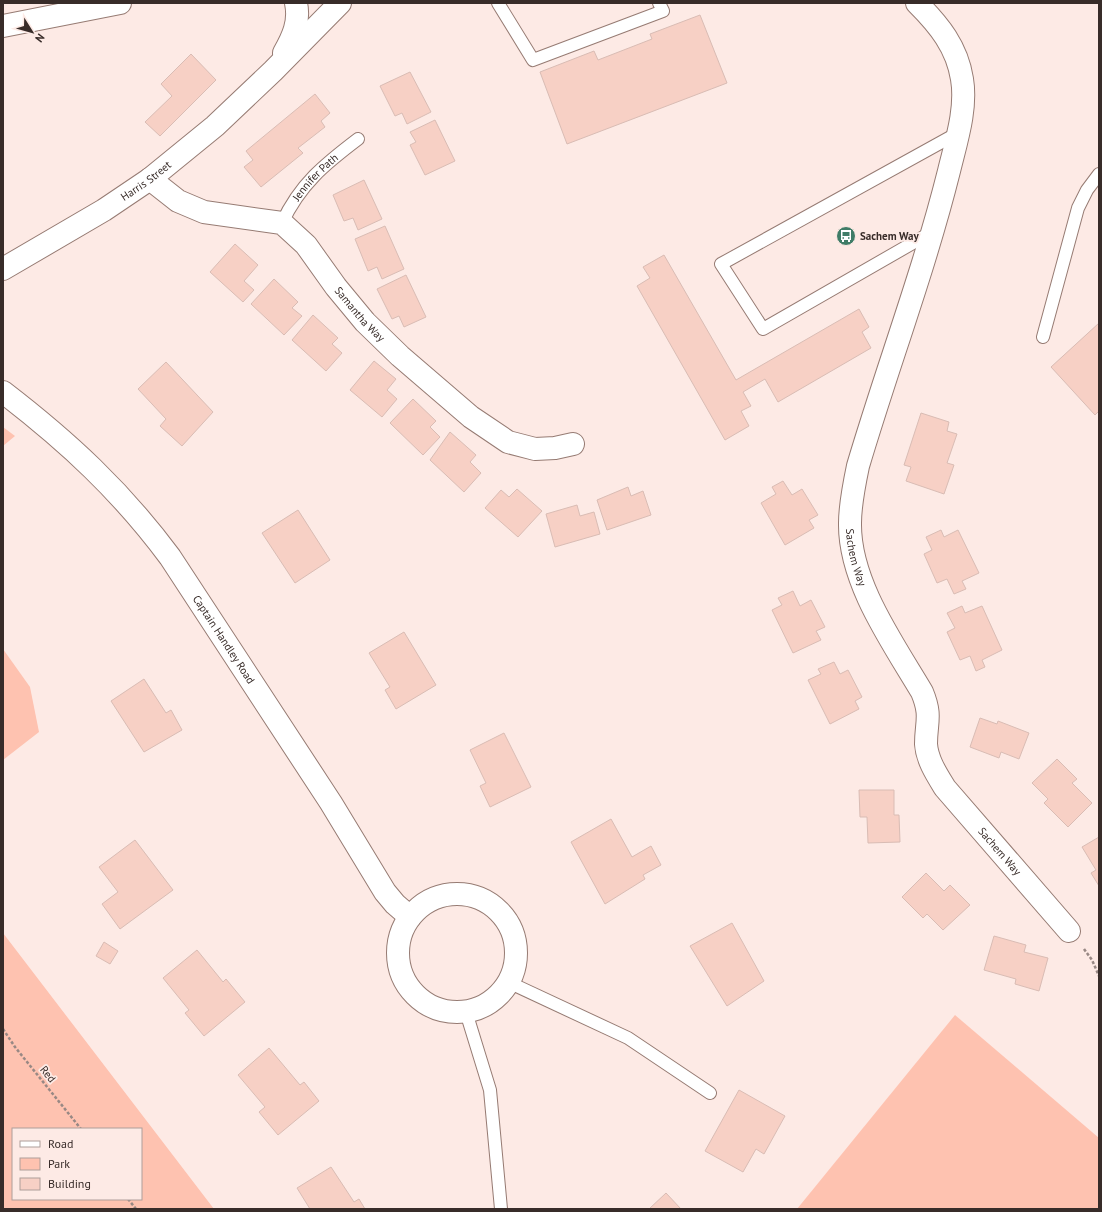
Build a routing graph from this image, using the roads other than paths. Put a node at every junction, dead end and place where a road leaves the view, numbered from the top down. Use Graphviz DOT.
graph roads {
  1 [pos="120,3"];
  2 [pos="296,3"];
  3 [pos="340,3"];
  4 [pos="498,3"];
  5 [pos="660,3"];
  6 [pos="917,3"];
  7 [pos="3,26"];
  8 [pos="273,71"];
  9 [pos="958,133"];
  10 [pos="358,139"];
  11 [pos="1099,174"];
  12 [pos="150,179"];
  13 [pos="282,223"];
  14 [pos="932,232"];
  15 [pos="3,269"];
  16 [pos="1044,337"];
  17 [pos="3,392"];
  18 [pos="573,444"];
  19 [pos="410,917"];
  20 [pos="1068,931"];
  21 [pos="508,982"];
  22 [pos="466,1012"];
  23 [pos="710,1093"];
  24 [pos="502,1209"];
  1 -- 7 [label="street"];
  2 -- 8 [label="street, Harris Street"];
  3 -- 8 [label="street, Harris Street"];
  4 -- 5 [label="lane"];
  6 -- 9 [label="street, Sachem Way"];
  8 -- 12 [label="street, Harris Street"];
  9 -- 14 [label="street, Sachem Way"];
  9 -- 14 [label="lane"];
  10 -- 13 [label="lane, Jennifer Path"];
  11 -- 16 [label="lane"];
  12 -- 13 [label="street"];
  12 -- 15 [label="street, Harris Street"];
  13 -- 18 [label="street, Samantha Way"];
  14 -- 20 [label="street, Sachem Way"];
  17 -- 19 [label="street, Captain Handley Road"];
  19 -- 21 [label="street"];
  19 -- 22 [label="street"];
  21 -- 22 [label="street"];
  21 -- 23 [label="lane"];
  22 -- 24 [label="lane"];
}
